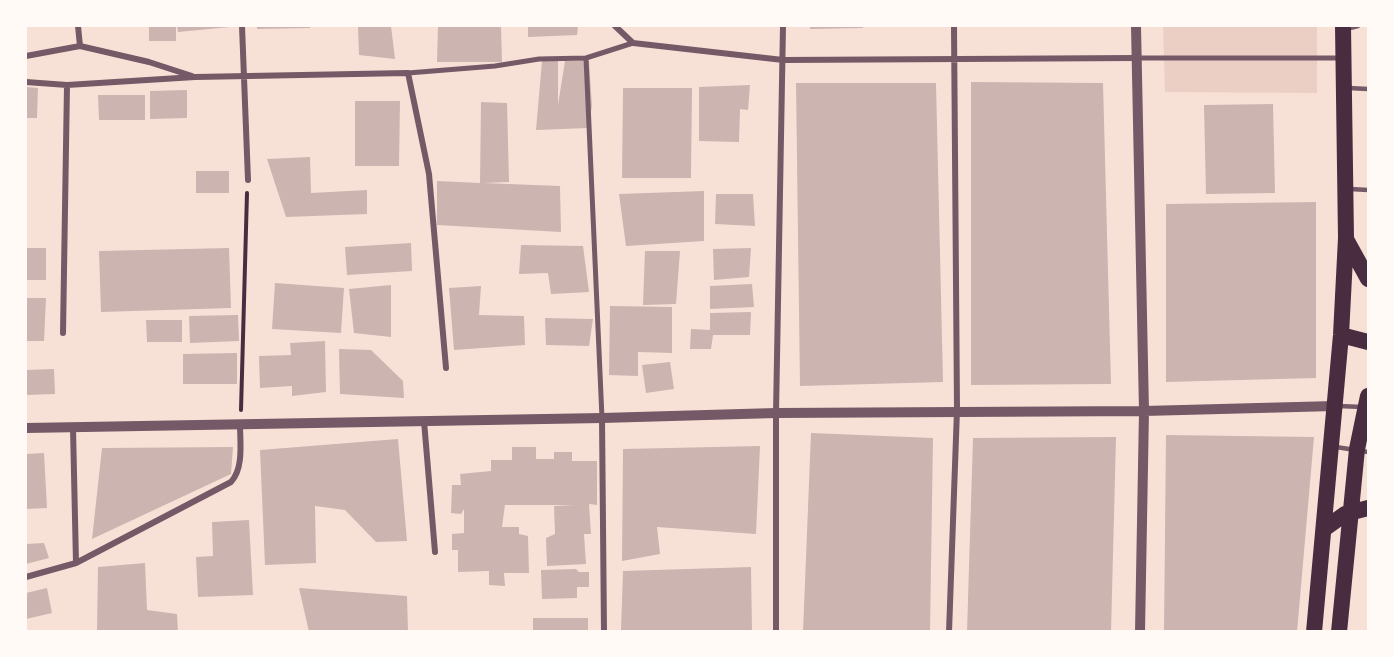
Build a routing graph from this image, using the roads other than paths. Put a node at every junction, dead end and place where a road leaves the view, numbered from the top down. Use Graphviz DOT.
graph roads {
  1 [pos="78,26"];
  2 [pos="242,26"];
  3 [pos="615,26"];
  4 [pos="783,26"];
  5 [pos="954,26"];
  6 [pos="1136,26"];
  7 [pos="1348,27"];
  8 [pos="633,43"];
  9 [pos="80,46"];
  10 [pos="26,56"];
  11 [pos="586,58"];
  12 [pos="1136,58"];
  13 [pos="1342,58"];
  14 [pos="955,59"];
  15 [pos="783,60"];
  16 [pos="408,73"];
  17 [pos="195,77"];
  18 [pos="245,78"];
  19 [pos="26,82"];
  20 [pos="67,85"];
  21 [pos="1342,88"];
  22 [pos="1368,89"];
  23 [pos="248,180"];
  24 [pos="1345,189"];
  25 [pos="1368,190"];
  26 [pos="1346,238"];
  27 [pos="1368,279"];
  28 [pos="63,333"];
  29 [pos="1341,335"];
  30 [pos="1368,342"];
  31 [pos="447,368"];
  32 [pos="1368,396"];
  33 [pos="1335,406"];
  34 [pos="1368,407"];
  35 [pos="957,410"];
  36 [pos="1144,411"];
  37 [pos="776,413"];
  38 [pos="602,418"];
  39 [pos="424,420"];
  40 [pos="240,423"];
  41 [pos="26,428"];
  42 [pos="73,428"];
  43 [pos="1332,446"];
  44 [pos="1368,452"];
  45 [pos="1368,508"];
  46 [pos="1324,529"];
  47 [pos="435,552"];
  48 [pos="76,563"];
  49 [pos="26,577"];
  50 [pos="604,632"];
  51 [pos="776,632"];
  52 [pos="949,632"];
  53 [pos="1140,632"];
  54 [pos="1314,632"];
  55 [pos="1339,632"];
  1 -- 9 [label="street"];
  2 -- 18 [label="street"];
  3 -- 8 [label="street"];
  4 -- 15 [label="street"];
  5 -- 14 [label="street"];
  6 -- 12 [label="street"];
  7 -- 13 [label="highway"];
  8 -- 11 [label="street"];
  8 -- 15 [label="street"];
  9 -- 10 [label="street"];
  9 -- 17 [label="street"];
  11 -- 16 [label="street"];
  11 -- 38 [label="street"];
  12 -- 13 [label="street"];
  12 -- 14 [label="street"];
  12 -- 36 [label="street"];
  13 -- 21 [label="highway"];
  14 -- 15 [label="street"];
  14 -- 35 [label="street"];
  15 -- 37 [label="street"];
  16 -- 18 [label="street"];
  16 -- 31 [label="street"];
  17 -- 18 [label="street"];
  17 -- 20 [label="street"];
  18 -- 23 [label="street"];
  19 -- 20 [label="street"];
  20 -- 28 [label="street"];
  21 -- 22 [label="lane"];
  21 -- 24 [label="highway"];
  24 -- 25 [label="lane"];
  24 -- 26 [label="highway"];
  26 -- 27 [label="highway"];
  26 -- 29 [label="highway"];
  29 -- 30 [label="highway"];
  29 -- 33 [label="highway"];
  32 -- 55 [label="highway"];
  33 -- 34 [label="lane"];
  33 -- 36 [label="street"];
  33 -- 43 [label="highway"];
  35 -- 36 [label="street"];
  35 -- 37 [label="street"];
  35 -- 52 [label="street"];
  36 -- 53 [label="street"];
  37 -- 38 [label="street"];
  37 -- 51 [label="street"];
  38 -- 39 [label="street"];
  38 -- 50 [label="street"];
  39 -- 40 [label="street"];
  39 -- 47 [label="street"];
  40 -- 42 [label="street"];
  40 -- 48 [label="street"];
  41 -- 42 [label="street"];
  42 -- 48 [label="street"];
  43 -- 44 [label="lane"];
  43 -- 46 [label="highway"];
  45 -- 46 [label="highway"];
  46 -- 54 [label="highway"];
  48 -- 49 [label="street"];
}
